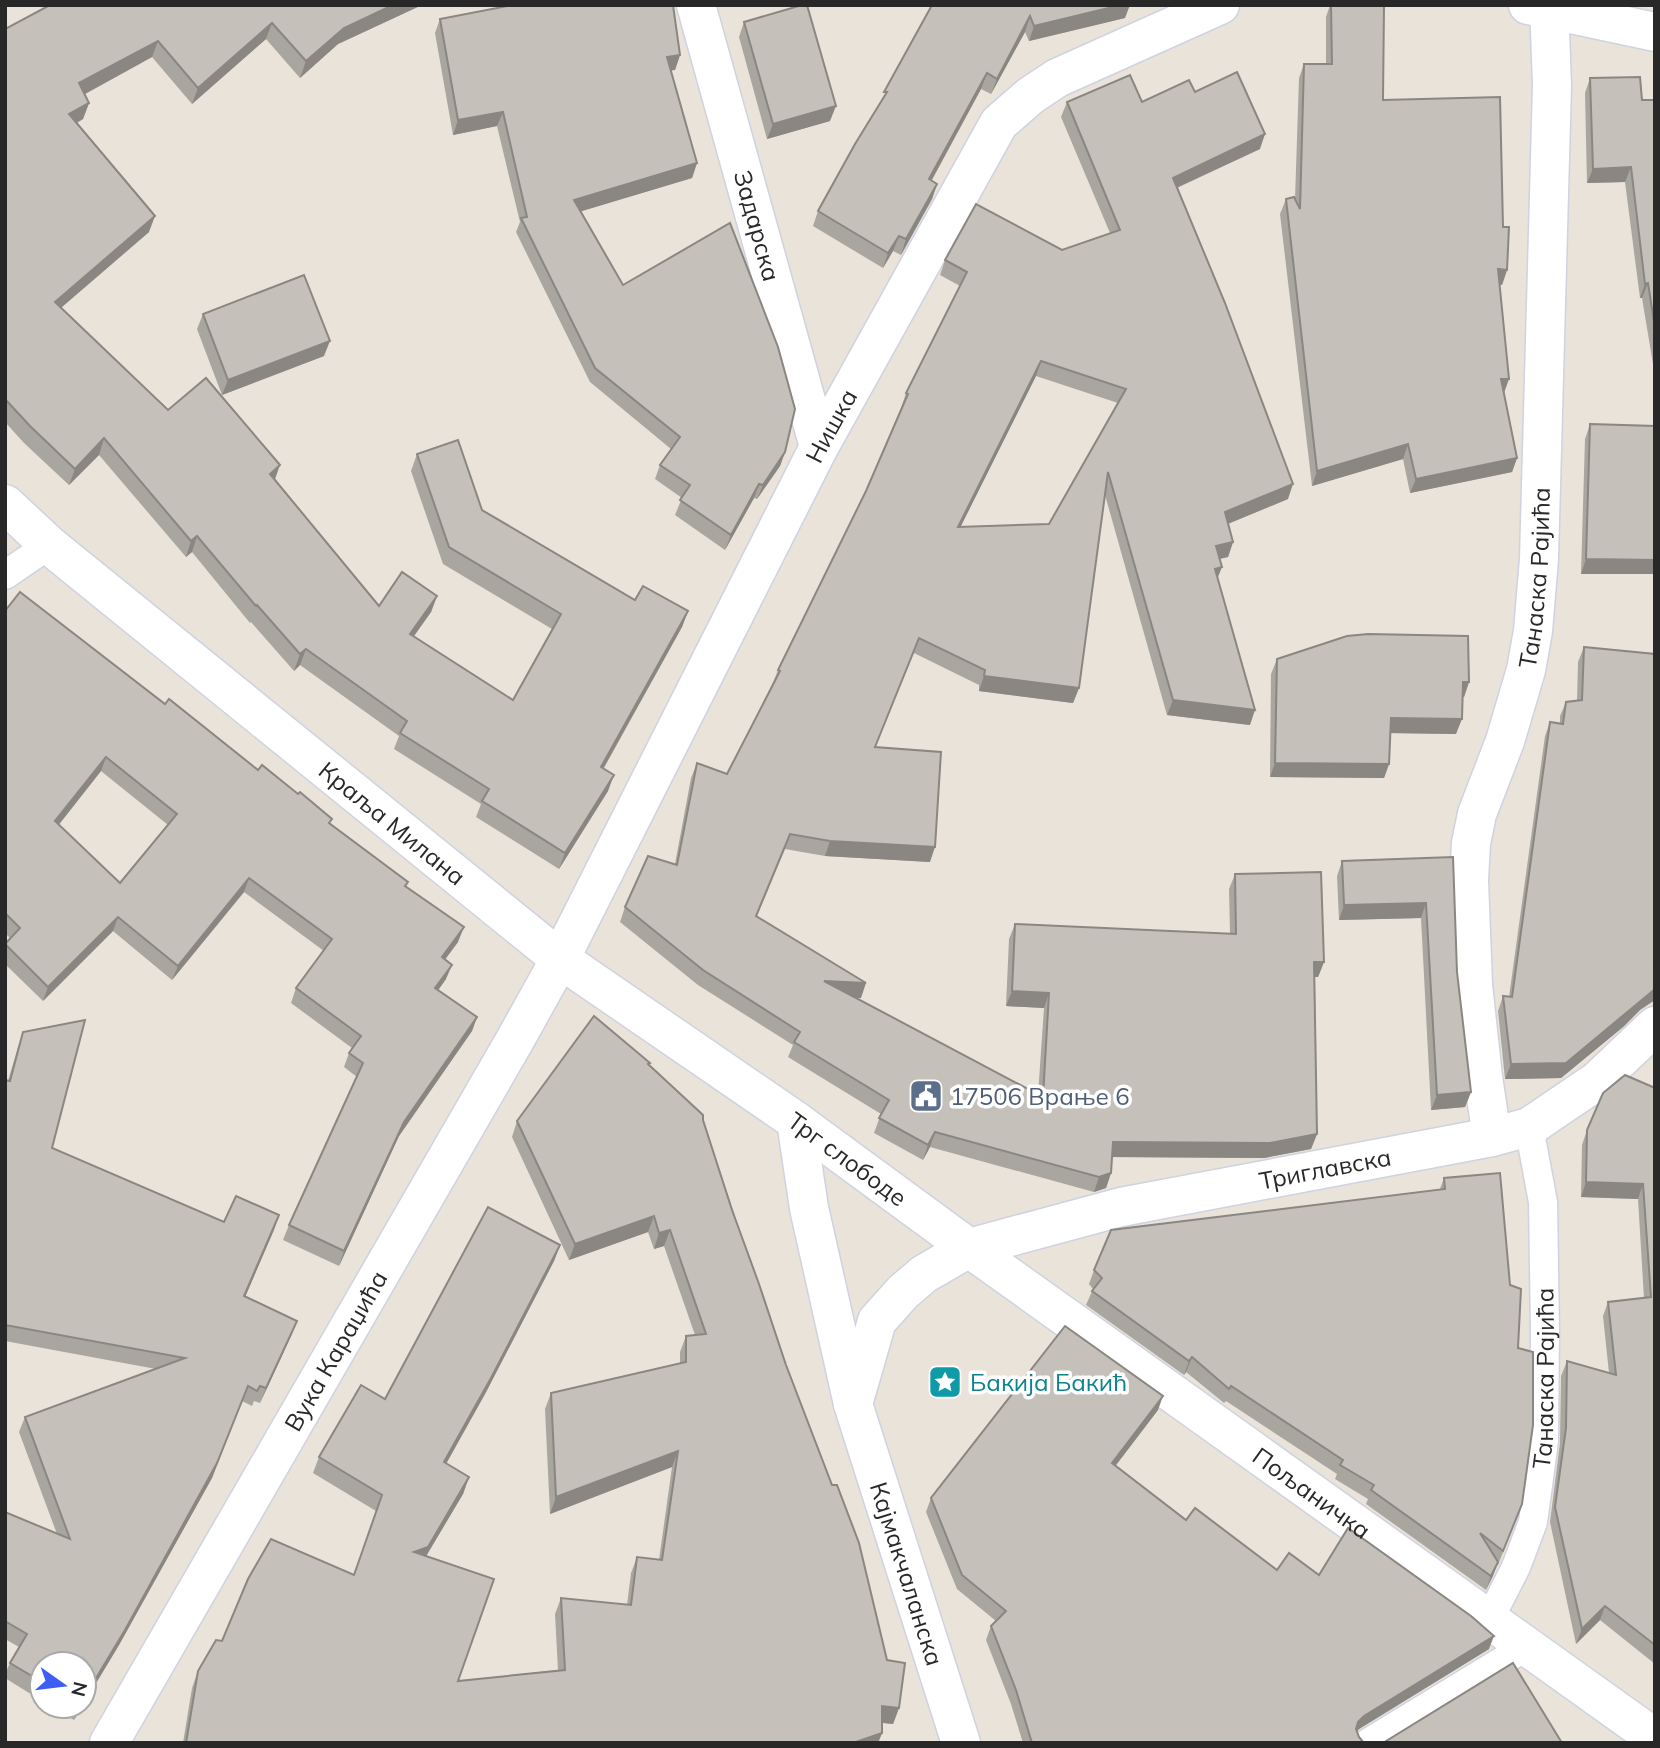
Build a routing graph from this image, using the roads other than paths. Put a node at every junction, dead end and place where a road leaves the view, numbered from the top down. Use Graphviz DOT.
graph roads {
  1 [pos="696,5"];
  2 [pos="1220,5"];
  3 [pos="1542,6"];
  4 [pos="1655,32"];
  5 [pos="819,447"];
  6 [pos="5,504"];
  7 [pos="49,545"];
  8 [pos="5,575"];
  9 [pos="560,959"];
  10 [pos="1655,1026"];
  11 [pos="796,1121"];
  12 [pos="1529,1127"];
  13 [pos="1492,1137"];
  14 [pos="969,1248"];
  15 [pos="853,1404"];
  16 [pos="1489,1620"];
  17 [pos="1527,1646"];
  18 [pos="1655,1738"];
  19 [pos="109,1743"];
  20 [pos="961,1743"];
  21 [pos="1368,1743"];
  1 -- 5 [label="street, Задарска"];
  2 -- 5 [label="street, Нишка"];
  3 -- 4 [label="street"];
  3 -- 13 [label="street, Танаска Рајића"];
  5 -- 9 [label="street, Нишка"];
  6 -- 7 [label="street, Краља Милана"];
  7 -- 8 [label="lane"];
  7 -- 9 [label="street, Краља Милана"];
  9 -- 11 [label="street, Краља Милана"];
  9 -- 19 [label="street, Вука Караџића"];
  10 -- 12 [label="street, Триглавска"];
  11 -- 14 [label="street, Трг слободе"];
  11 -- 15 [label="street, Трг слободе"];
  12 -- 13 [label="street, Триглавска"];
  12 -- 16 [label="lane, Танаска Рајића"];
  13 -- 14 [label="street, Триглавска"];
  14 -- 15 [label="street"];
  14 -- 16 [label="street, Пољаничка"];
  15 -- 20 [label="street, Кајмакчаланска"];
  16 -- 17 [label="street, Пољаничка"];
  17 -- 18 [label="street, Пољаничка"];
  17 -- 21 [label="lane"];
}
